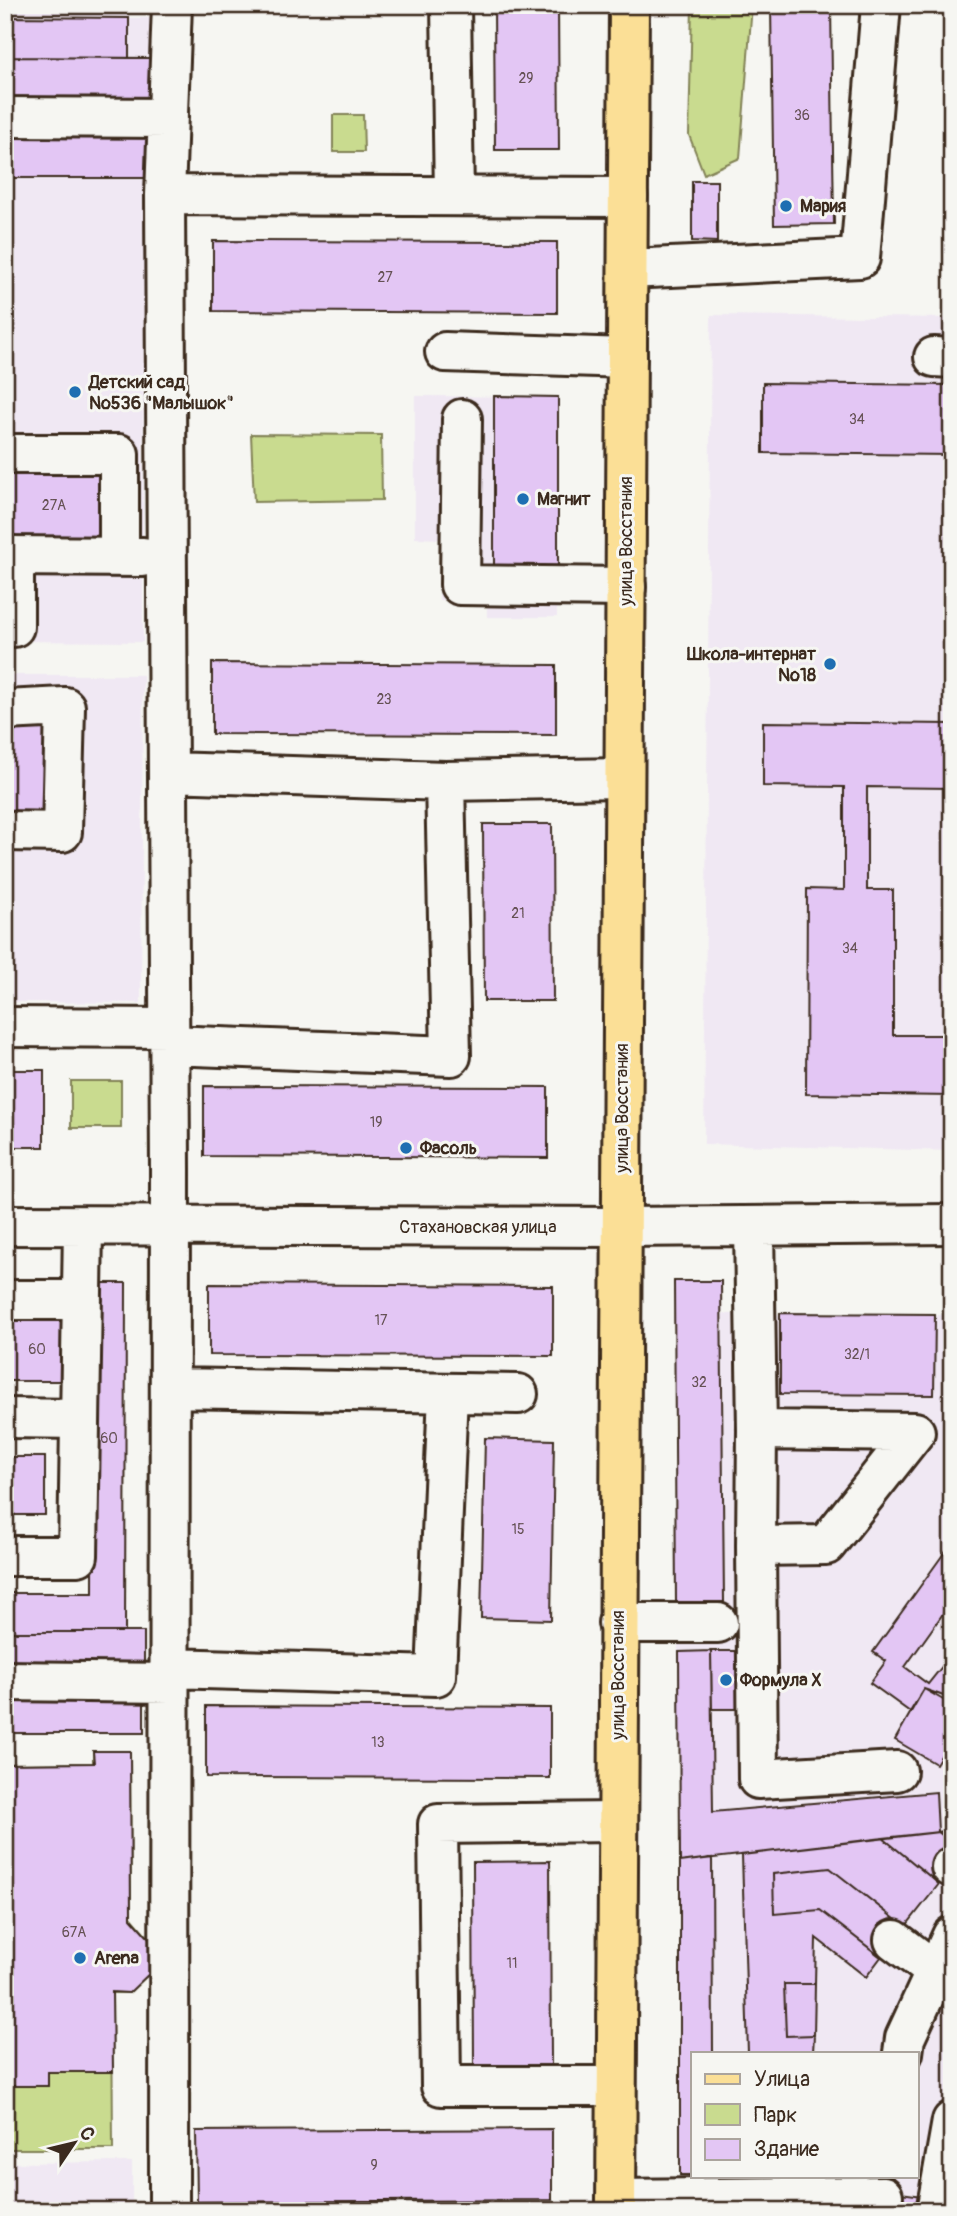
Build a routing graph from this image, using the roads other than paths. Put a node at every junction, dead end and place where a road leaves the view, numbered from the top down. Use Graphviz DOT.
graph roads {
  1 [pos="172,5"];
  2 [pos="452,5"];
  3 [pos="629,5"];
  4 [pos="881,5"];
  5 [pos="5,117"];
  6 [pos="168,118"];
  7 [pos="165,195"];
  8 [pos="454,196"];
  9 [pos="628,197"];
  10 [pos="628,269"];
  11 [pos="445,352"];
  12 [pos="627,358"];
  13 [pos="462,419"];
  14 [pos="5,454"];
  15 [pos="119,555"];
  16 [pos="9,556"];
  17 [pos="167,556"];
  18 [pos="626,587"];
  19 [pos="14,627"];
  20 [pos="5,710"];
  21 [pos="168,772"];
  22 [pos="624,778"];
  23 [pos="445,781"];
  24 [pos="5,831"];
  25 [pos="5,1027"];
  26 [pos="170,1037"];
  27 [pos="952,1224"];
  28 [pos="5,1225"];
  29 [pos="83,1226"];
  30 [pos="754,1226"];
  31 [pos="621,1227"];
  32 [pos="170,1228"];
  33 [pos="5,1300"];
  34 [pos="82,1300"];
  35 [pos="170,1388"];
  36 [pos="448,1393"];
  37 [pos="518,1394"];
  38 [pos="5,1418"];
  39 [pos="80,1419"];
  40 [pos="757,1430"];
  41 [pos="756,1546"];
  42 [pos="5,1556"];
  43 [pos="618,1622"];
  44 [pos="718,1623"];
  45 [pos="169,1676"];
  46 [pos="5,1681"];
  47 [pos="897,1771"];
  48 [pos="617,1822"];
  49 [pos="952,1936"];
  50 [pos="894,1940"];
  51 [pos="936,1971"];
  52 [pos="903,2052"];
  53 [pos="616,2086"];
  54 [pos="952,2121"];
  55 [pos="883,2194"];
  56 [pos="616,2205"];
  57 [pos="937,2206"];
  58 [pos="169,2211"];
  1 -- 6 [label="street"];
  2 -- 8 [label="street"];
  3 -- 9 [label="main road, улица Восстания"];
  4 -- 10 [label="street"];
  5 -- 6 [label="street"];
  6 -- 7 [label="street"];
  7 -- 8 [label="street"];
  7 -- 17 [label="street"];
  8 -- 9 [label="street"];
  9 -- 10 [label="main road, улица Восстания"];
  10 -- 12 [label="main road, улица Восстания"];
  11 -- 12 [label="street"];
  12 -- 18 [label="main road, улица Восстания"];
  13 -- 18 [label="street"];
  14 -- 15 [label="street"];
  15 -- 16 [label="street"];
  15 -- 17 [label="street"];
  16 -- 19 [label="street"];
  17 -- 21 [label="street"];
  18 -- 22 [label="main road, улица Восстания"];
  20 -- 24 [label="street"];
  21 -- 23 [label="street"];
  21 -- 26 [label="street"];
  22 -- 23 [label="street"];
  22 -- 31 [label="main road, улица Восстания"];
  23 -- 26 [label="street"];
  25 -- 26 [label="street"];
  26 -- 32 [label="street"];
  27 -- 30 [label="street, Стахановская улица"];
  28 -- 29 [label="street, Стахановская улица"];
  29 -- 32 [label="street, Стахановская улица"];
  29 -- 34 [label="street"];
  30 -- 31 [label="street, Стахановская улица"];
  30 -- 40 [label="street"];
  31 -- 32 [label="street, Стахановская улица"];
  31 -- 43 [label="main road, улица Восстания"];
  32 -- 35 [label="street"];
  33 -- 34 [label="street"];
  34 -- 39 [label="street"];
  35 -- 36 [label="street"];
  35 -- 45 [label="street"];
  36 -- 37 [label="street"];
  36 -- 45 [label="street"];
  38 -- 39 [label="street"];
  39 -- 42 [label="street"];
  40 -- 41 [label="street"];
  40 -- 41 [label="street"];
  41 -- 47 [label="street"];
  43 -- 44 [label="street"];
  43 -- 48 [label="main road, улица Восстания"];
  45 -- 46 [label="street"];
  45 -- 58 [label="street"];
  48 -- 53 [label="main road, улица Восстания"];
  48 -- 53 [label="street"];
  49 -- 51 [label="street"];
  50 -- 51 [label="street"];
  51 -- 52 [label="street"];
  53 -- 56 [label="main road, улица Восстания"];
  54 -- 57 [label="street"];
  55 -- 56 [label="street"];
}
